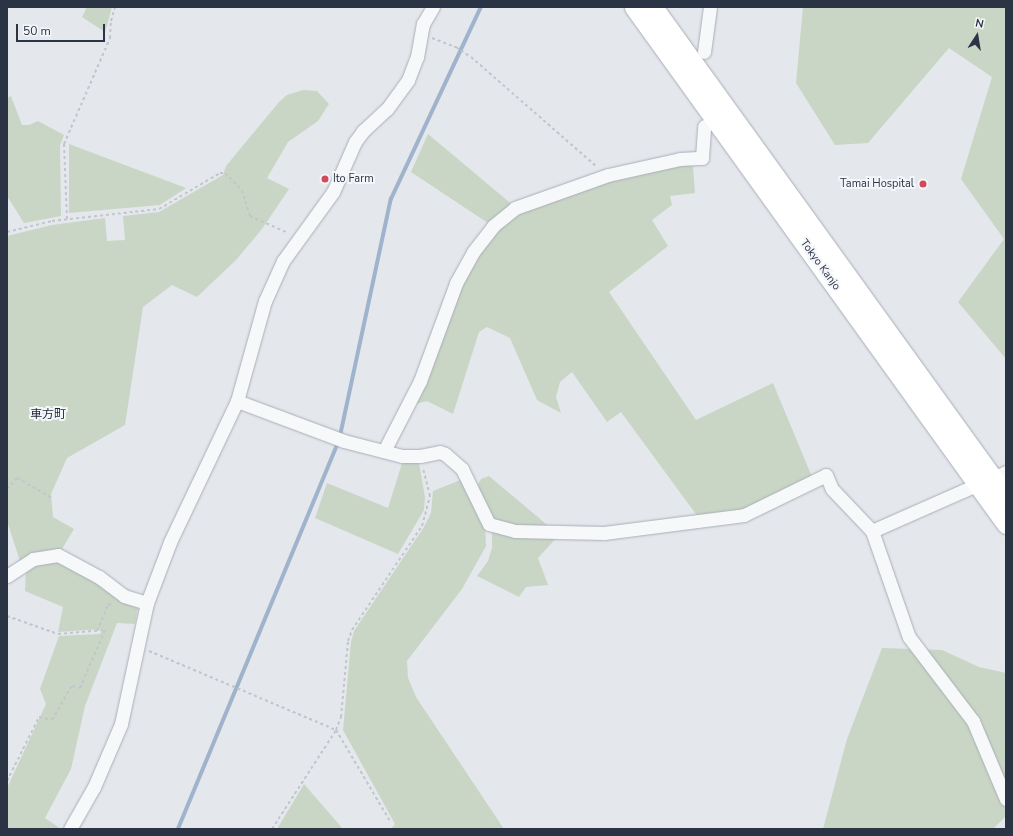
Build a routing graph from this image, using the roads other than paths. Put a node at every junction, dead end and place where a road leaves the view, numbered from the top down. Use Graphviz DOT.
graph roads {
  1 [pos="433,7"];
  2 [pos="634,7"];
  3 [pos="653,7"];
  4 [pos="710,7"];
  5 [pos="704,52"];
  6 [pos="704,126"];
  7 [pos="237,401"];
  8 [pos="384,451"];
  9 [pos="992,478"];
  10 [pos="1006,496"];
  11 [pos="1006,524"];
  12 [pos="872,531"];
  13 [pos="7,576"];
  14 [pos="147,603"];
  15 [pos="1006,798"];
  16 [pos="70,829"];
  1 -- 7 [label="street"];
  2 -- 9 [label="highway, Tokyo Kanjo"];
  3 -- 9 [label="highway, Tokyo Kanjo"];
  4 -- 5 [label="street"];
  6 -- 8 [label="street"];
  7 -- 8 [label="street"];
  7 -- 14 [label="street"];
  8 -- 12 [label="street"];
  9 -- 10 [label="highway, Tokyo Kanjo"];
  9 -- 11 [label="highway, Tokyo Kanjo"];
  9 -- 12 [label="street"];
  12 -- 15 [label="street"];
  13 -- 14 [label="street"];
  14 -- 16 [label="street"];
}
